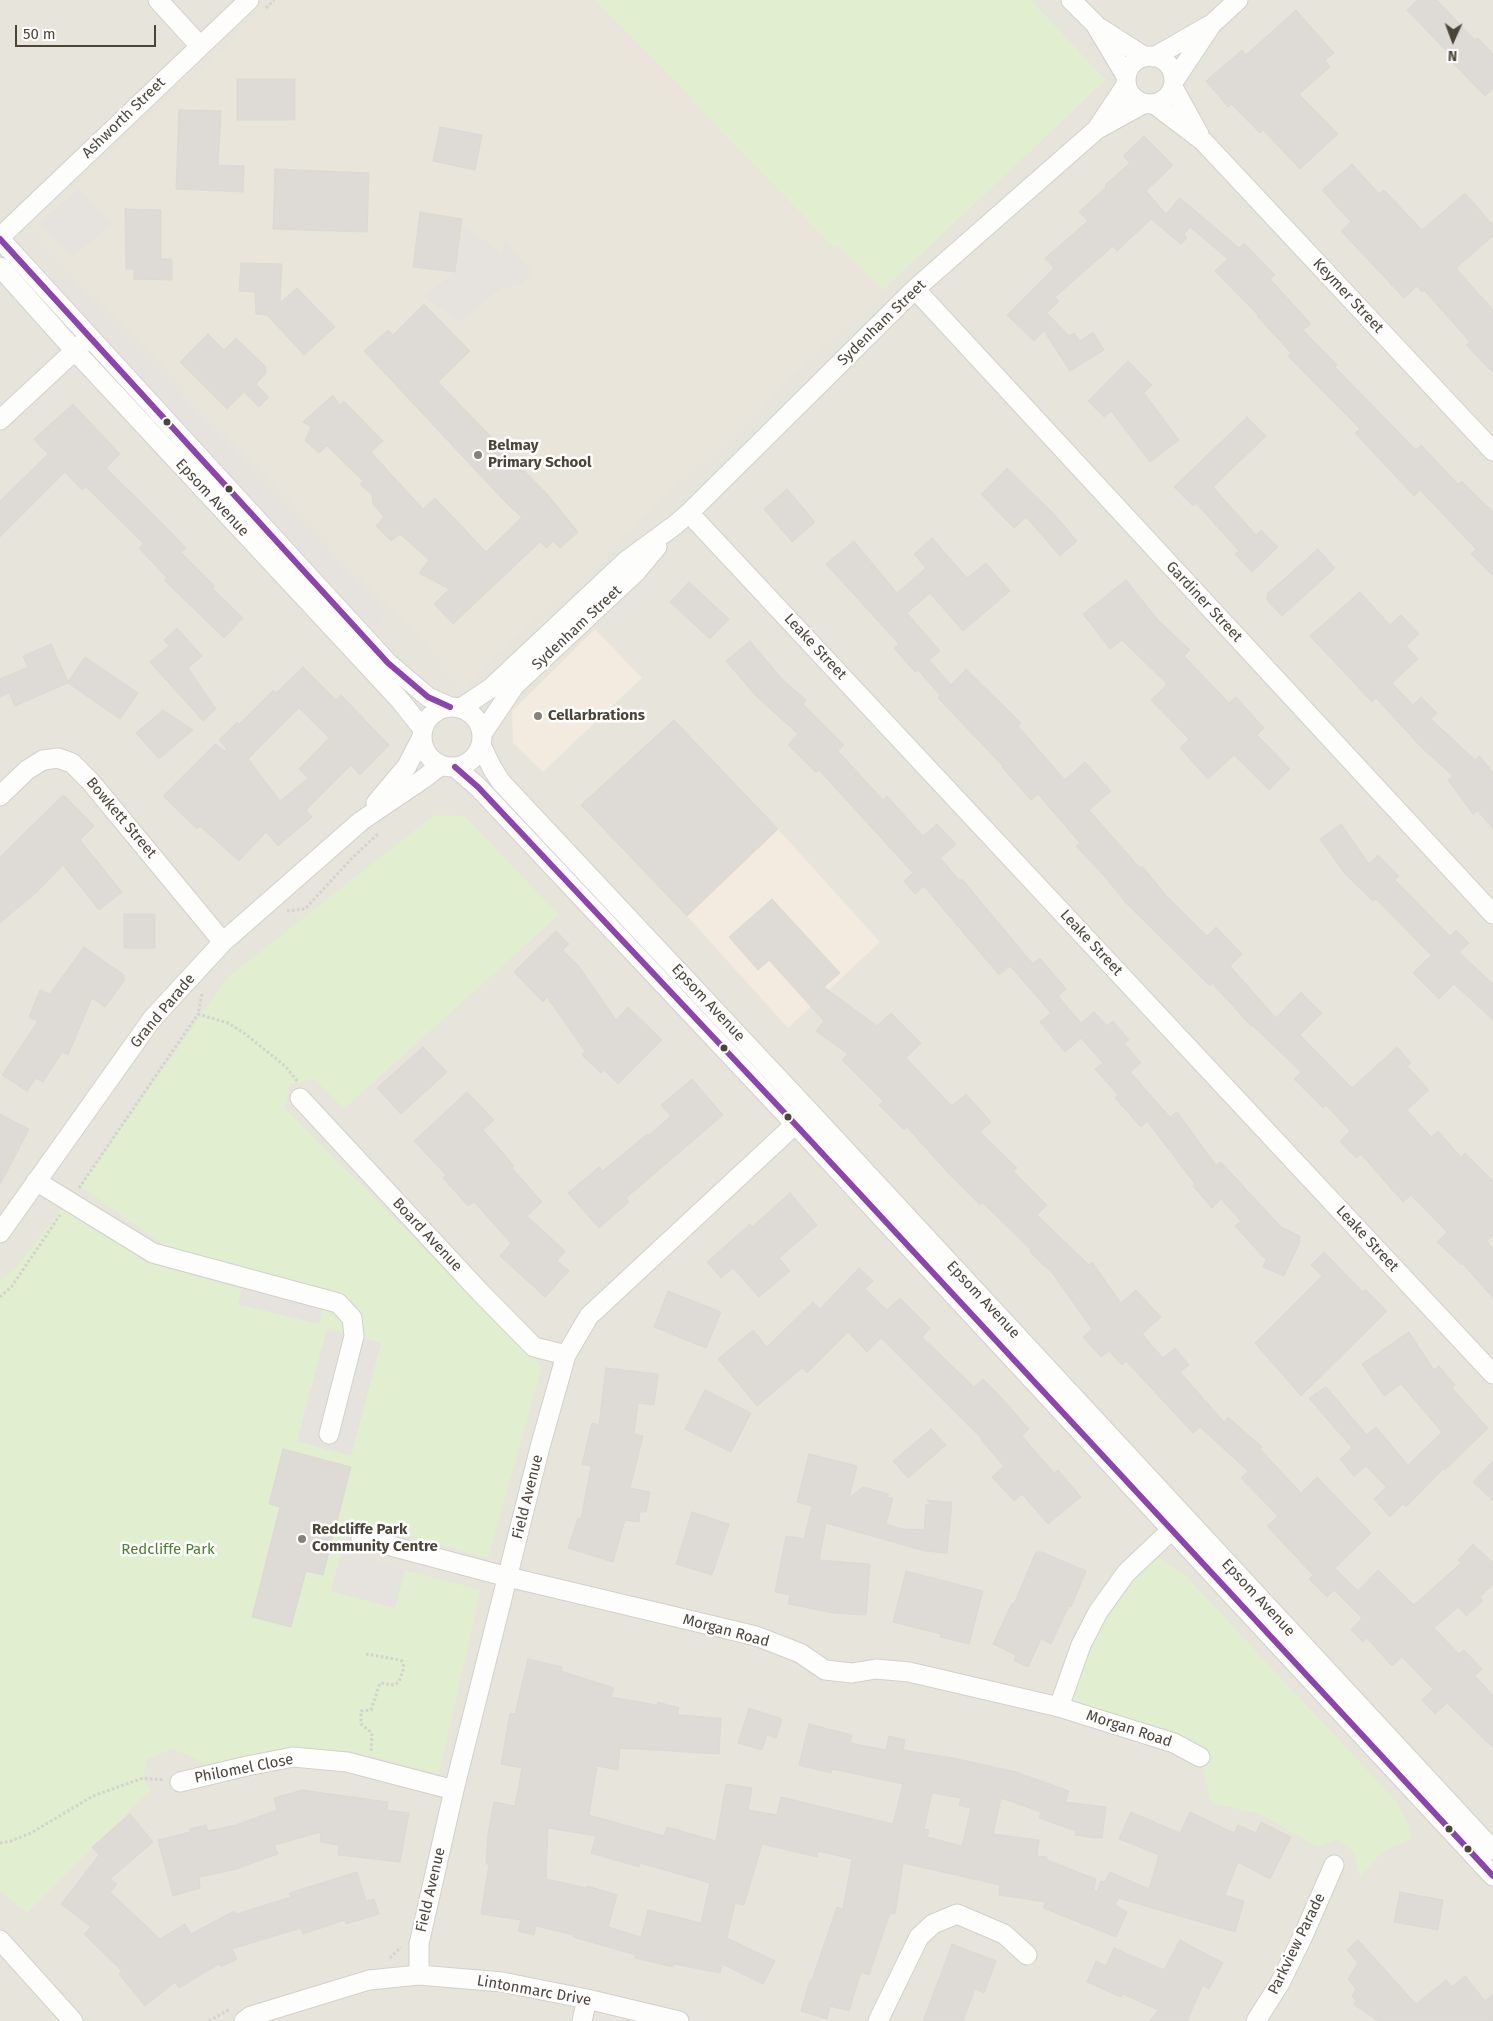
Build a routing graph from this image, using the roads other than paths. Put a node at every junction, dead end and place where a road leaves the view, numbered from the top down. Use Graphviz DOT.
graph roads {
  1 [pos="158,0"];
  2 [pos="249,0"];
  3 [pos="1071,0"];
  4 [pos="1238,0"];
  5 [pos="1095,24"];
  6 [pos="1212,24"];
  7 [pos="200,46"];
  8 [pos="1149,57"];
  9 [pos="1126,80"];
  10 [pos="1174,85"];
  11 [pos="1149,104"];
  12 [pos="1096,130"];
  13 [pos="1203,142"];
  14 [pos="0,238"];
  15 [pos="0,267"];
  16 [pos="915,289"];
  17 [pos="89,337"];
  18 [pos="75,351"];
  19 [pos="0,420"];
  20 [pos="1493,451"];
  21 [pos="682,519"];
  22 [pos="455,707"];
  23 [pos="422,733"];
  24 [pos="482,739"];
  25 [pos="448,766"];
  26 [pos="0,796"];
  27 [pos="361,821"];
  28 [pos="1493,914"];
  29 [pos="223,942"];
  30 [pos="300,1098"];
  31 [pos="802,1118"];
  32 [pos="36,1181"];
  33 [pos="0,1233"];
  34 [pos="566,1355"];
  35 [pos="1493,1374"];
  36 [pos="329,1434"];
  37 [pos="1178,1524"];
  38 [pos="362,1538"];
  39 [pos="508,1577"];
  40 [pos="1060,1706"];
  41 [pos="1200,1757"];
  42 [pos="180,1782"];
  43 [pos="454,1790"];
  44 [pos="1493,1850"];
  45 [pos="1334,1865"];
  46 [pos="1493,1876"];
  47 [pos="0,1940"];
  48 [pos="1027,1955"];
  49 [pos="419,1976"];
  50 [pos="587,1999"];
  51 [pos="240,2013"];
  52 [pos="73,2021"];
  53 [pos="582,2021"];
  54 [pos="679,2021"];
  55 [pos="878,2021"];
  56 [pos="1256,2021"];
  1 -- 7 [label="street"];
  2 -- 7 [label="street, Ashworth Street"];
  3 -- 5 [label="street"];
  4 -- 6 [label="street"];
  5 -- 8 [label="street"];
  5 -- 9 [label="street"];
  6 -- 8 [label="street"];
  6 -- 10 [label="street"];
  7 -- 14 [label="street, Ashworth Street"];
  8 -- 9 [label="street"];
  8 -- 10 [label="street"];
  9 -- 11 [label="street"];
  9 -- 12 [label="street, Sydenham Street"];
  10 -- 11 [label="street"];
  10 -- 13 [label="street, Keymer Street"];
  11 -- 12 [label="street, Sydenham Street"];
  11 -- 13 [label="street, Keymer Street"];
  12 -- 16 [label="street, Sydenham Street"];
  13 -- 20 [label="street, Keymer Street"];
  14 -- 17 [label="street, Epsom Avenue"];
  15 -- 18 [label="street, Epsom Avenue"];
  16 -- 21 [label="street, Sydenham Street"];
  16 -- 28 [label="street, Gardiner Street"];
  17 -- 18 [label="street"];
  17 -- 22 [label="street, Epsom Avenue"];
  18 -- 19 [label="street"];
  18 -- 23 [label="street, Epsom Avenue"];
  21 -- 22 [label="street, Sydenham Street"];
  21 -- 24 [label="street, Sydenham Street"];
  21 -- 35 [label="street, Leake Street"];
  22 -- 23 [label="street"];
  22 -- 24 [label="street"];
  23 -- 25 [label="street"];
  23 -- 27 [label="street, Grand Parade"];
  24 -- 25 [label="street"];
  24 -- 31 [label="street, Epsom Avenue"];
  25 -- 27 [label="street, Grand Parade"];
  25 -- 31 [label="street, Epsom Avenue"];
  26 -- 29 [label="street, Bowkett Street"];
  27 -- 29 [label="street, Grand Parade"];
  29 -- 32 [label="street, Grand Parade"];
  30 -- 34 [label="street, Board Avenue"];
  31 -- 34 [label="street, Field Avenue"];
  31 -- 37 [label="street, Epsom Avenue"];
  32 -- 33 [label="street, Grand Parade"];
  32 -- 36 [label="street"];
  34 -- 39 [label="street, Field Avenue"];
  37 -- 40 [label="street"];
  37 -- 44 [label="street, Epsom Avenue"];
  37 -- 46 [label="street, Epsom Avenue"];
  38 -- 39 [label="street, Morgan Road"];
  39 -- 40 [label="street, Morgan Road"];
  39 -- 43 [label="street, Field Avenue"];
  40 -- 41 [label="street, Morgan Road"];
  42 -- 43 [label="street, Philomel Close"];
  43 -- 49 [label="street, Field Avenue"];
  45 -- 56 [label="street, Parkview Parade"];
  47 -- 52 [label="street"];
  48 -- 55 [label="street"];
  49 -- 50 [label="street, Lintonmarc Drive"];
  49 -- 51 [label="street, Lintonmarc Drive"];
  50 -- 53 [label="street"];
  50 -- 54 [label="street, Lintonmarc Drive"];
}
